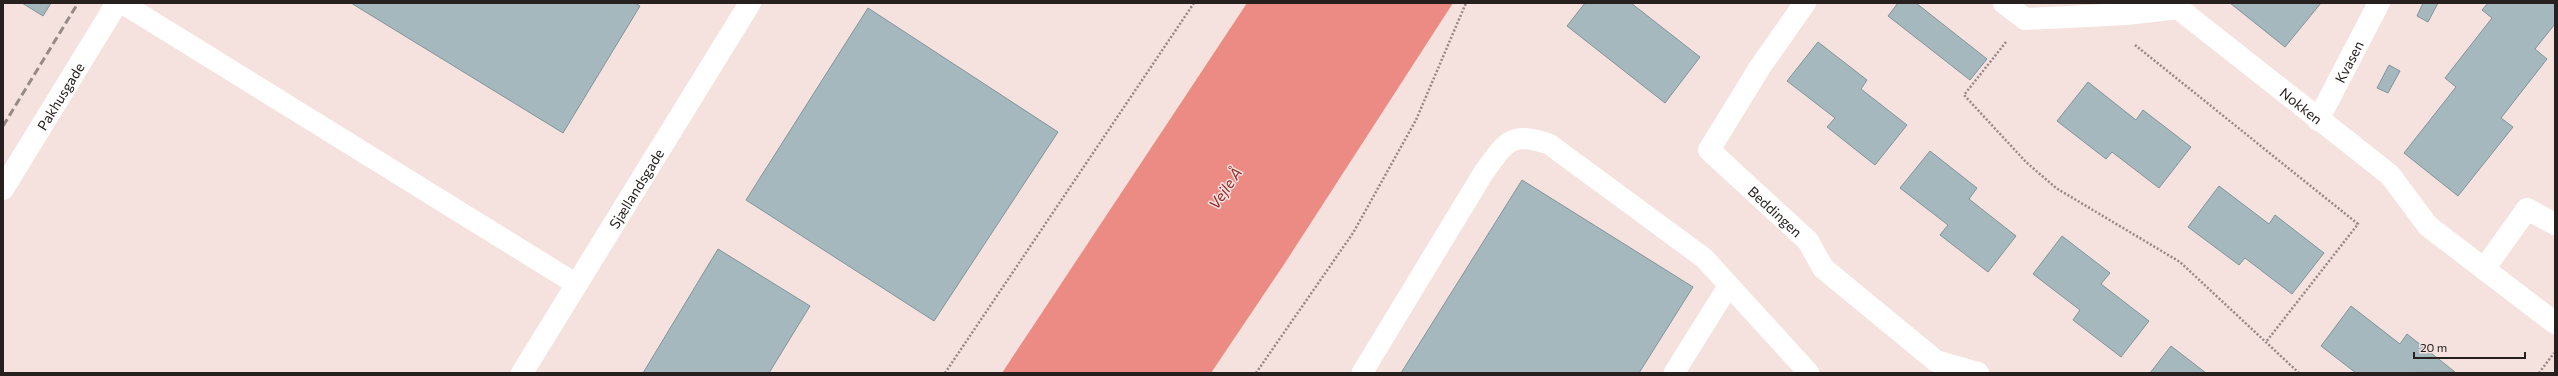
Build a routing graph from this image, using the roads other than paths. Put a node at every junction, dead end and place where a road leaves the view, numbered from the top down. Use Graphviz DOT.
graph roads {
  1 [pos="117,3"];
  2 [pos="122,3"];
  3 [pos="750,3"];
  4 [pos="1805,3"];
  5 [pos="2004,3"];
  6 [pos="2379,3"];
  7 [pos="2130,9"];
  8 [pos="2318,120"];
  9 [pos="3,189"];
  10 [pos="2555,224"];
  11 [pos="2484,269"];
  12 [pos="576,284"];
  13 [pos="1729,285"];
  14 [pos="2555,323"];
  15 [pos="522,373"];
  16 [pos="1362,373"];
  17 [pos="1674,373"];
  18 [pos="1809,373"];
  19 [pos="1978,373"];
  1 -- 9 [label="street, Pakhusgade"];
  2 -- 12 [label="lane"];
  3 -- 12 [label="street, Sjællandsgade"];
  4 -- 19 [label="street, Beddingen"];
  5 -- 7 [label="street, Nokken"];
  6 -- 8 [label="street, Kvasen"];
  7 -- 8 [label="street, Nokken"];
  8 -- 11 [label="street, Nokken"];
  10 -- 11 [label="street"];
  11 -- 14 [label="street, Nokken"];
  12 -- 15 [label="street, Sjællandsgade"];
  13 -- 16 [label="lane"];
  13 -- 17 [label="lane"];
  13 -- 18 [label="lane"];
}
